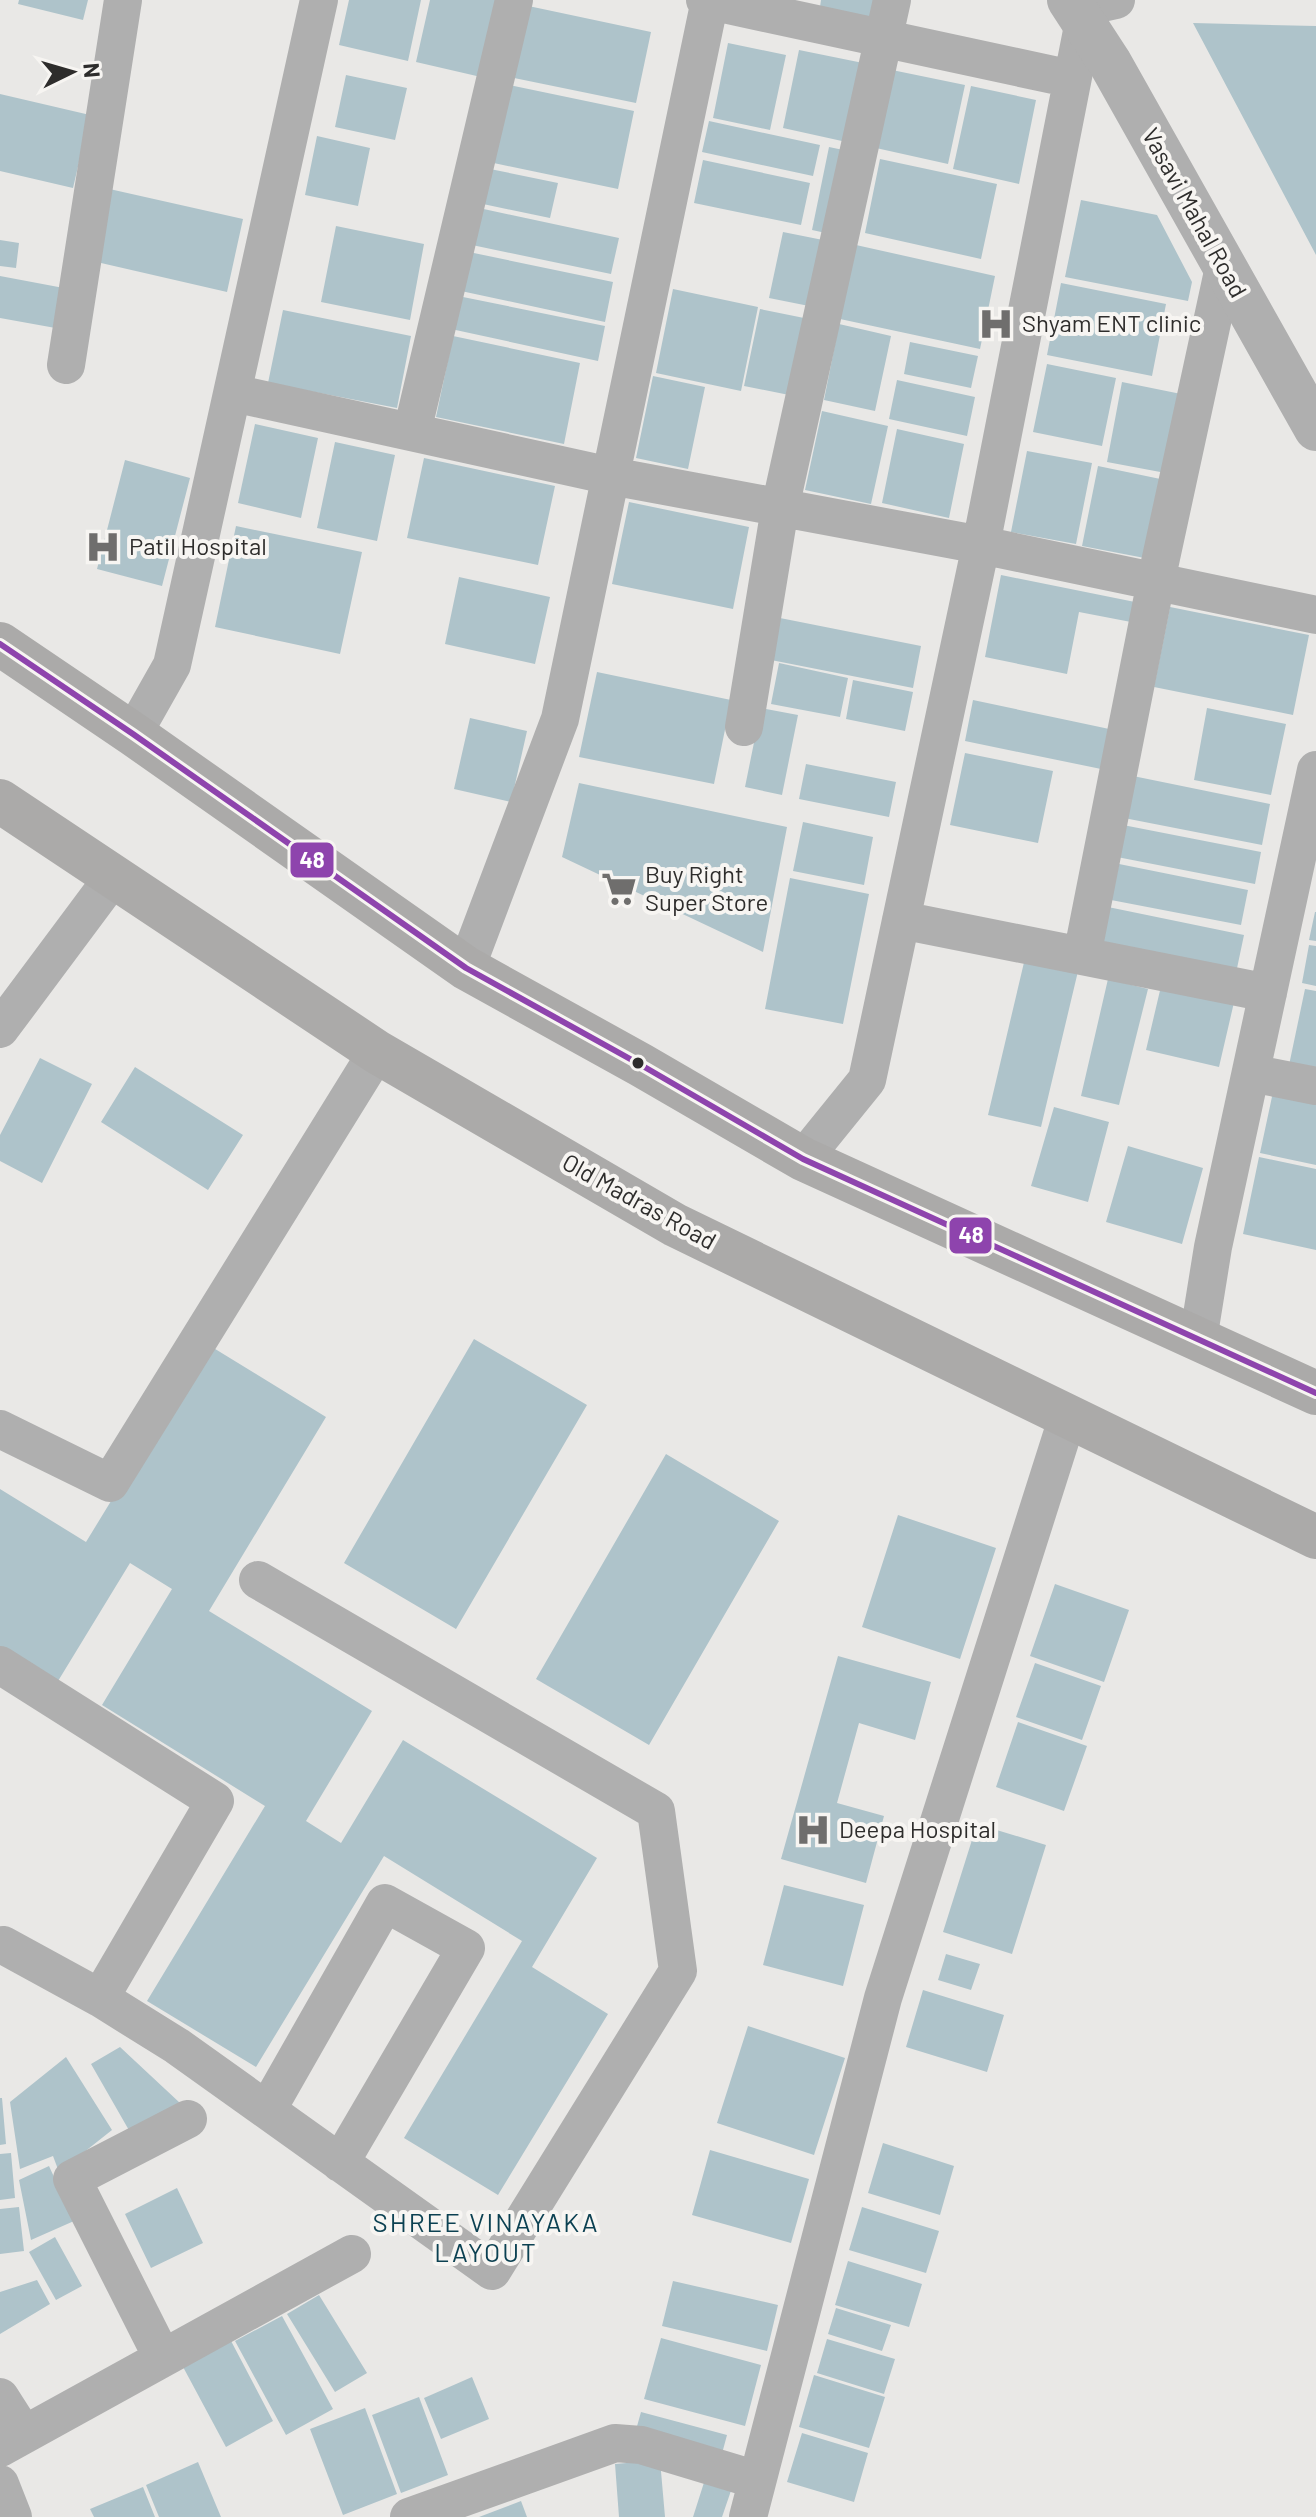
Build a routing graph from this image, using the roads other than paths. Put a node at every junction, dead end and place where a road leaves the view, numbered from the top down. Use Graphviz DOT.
graph roads {
  1 [pos="123,0"];
  2 [pos="319,0"];
  3 [pos="514,0"];
  4 [pos="708,0"];
  5 [pos="892,0"];
  6 [pos="1086,7"];
  7 [pos="884,40"];
  8 [pos="1072,79"];
  9 [pos="1224,267"];
  10 [pos="66,365"];
  11 [pos="233,393"];
  12 [pos="1316,429"];
  13 [pos="412,432"];
  14 [pos="611,476"];
  15 [pos="780,508"];
  16 [pos="981,545"];
  17 [pos="1156,581"];
  18 [pos="1316,615"];
  19 [pos="0,644"];
  20 [pos="744,727"];
  21 [pos="133,734"];
  22 [pos="1316,770"];
  23 [pos="0,801"];
  24 [pos="114,876"];
  25 [pos="901,920"];
  26 [pos="1082,956"];
  27 [pos="466,968"];
  28 [pos="1268,993"];
  29 [pos="0,1029"];
  30 [pos="377,1052"];
  31 [pos="1251,1073"];
  32 [pos="1316,1086"];
  33 [pos="803,1159"];
  34 [pos="1198,1340"];
  35 [pos="1316,1393"];
  36 [pos="1068,1416"];
  37 [pos="0,1429"];
  38 [pos="1316,1537"];
  39 [pos="258,1580"];
  40 [pos="0,1665"];
  41 [pos="1,1944"];
  42 [pos="100,1998"];
  43 [pos="267,2110"];
  44 [pos="188,2119"];
  45 [pos="340,2163"];
  46 [pos="352,2254"];
  47 [pos="162,2357"];
  48 [pos="0,2397"];
  49 [pos="12,2440"];
  50 [pos="757,2480"];
  51 [pos="0,2484"];
  52 [pos="13,2517"];
  53 [pos="409,2517"];
  54 [pos="748,2517"];
  1 -- 10 [label="street"];
  2 -- 11 [label="street"];
  3 -- 13 [label="street"];
  4 -- 7 [label="street"];
  4 -- 14 [label="street"];
  5 -- 7 [label="street"];
  6 -- 8 [label="street"];
  6 -- 9 [label="street, Vasavi Mahal Road"];
  7 -- 8 [label="street"];
  7 -- 15 [label="street"];
  8 -- 16 [label="street"];
  9 -- 12 [label="street, Vasavi Mahal Road"];
  9 -- 17 [label="street"];
  11 -- 13 [label="street"];
  11 -- 21 [label="street"];
  13 -- 14 [label="street"];
  14 -- 15 [label="street"];
  14 -- 27 [label="street"];
  15 -- 16 [label="street"];
  15 -- 20 [label="street"];
  16 -- 17 [label="street"];
  16 -- 25 [label="street"];
  17 -- 18 [label="street"];
  17 -- 26 [label="street"];
  19 -- 21 [label="highway"];
  21 -- 27 [label="highway"];
  22 -- 28 [label="street"];
  23 -- 24 [label="highway, Old Madras Road"];
  24 -- 29 [label="street"];
  24 -- 30 [label="highway, Old Madras Road"];
  25 -- 26 [label="street"];
  25 -- 33 [label="street"];
  26 -- 28 [label="street"];
  27 -- 33 [label="highway"];
  28 -- 31 [label="street"];
  30 -- 36 [label="highway, Old Madras Road"];
  30 -- 37 [label="street"];
  31 -- 32 [label="street"];
  31 -- 34 [label="street"];
  33 -- 34 [label="highway"];
  34 -- 35 [label="highway"];
  36 -- 38 [label="highway, Old Madras Road"];
  36 -- 50 [label="street"];
  39 -- 45 [label="street"];
  40 -- 42 [label="street"];
  41 -- 42 [label="street"];
  42 -- 43 [label="street"];
  43 -- 45 [label="street"];
  43 -- 45 [label="street"];
  44 -- 47 [label="street"];
  46 -- 47 [label="street"];
  47 -- 49 [label="street"];
  48 -- 49 [label="street"];
  50 -- 53 [label="street"];
  50 -- 54 [label="street"];
  51 -- 52 [label="street"];
}
